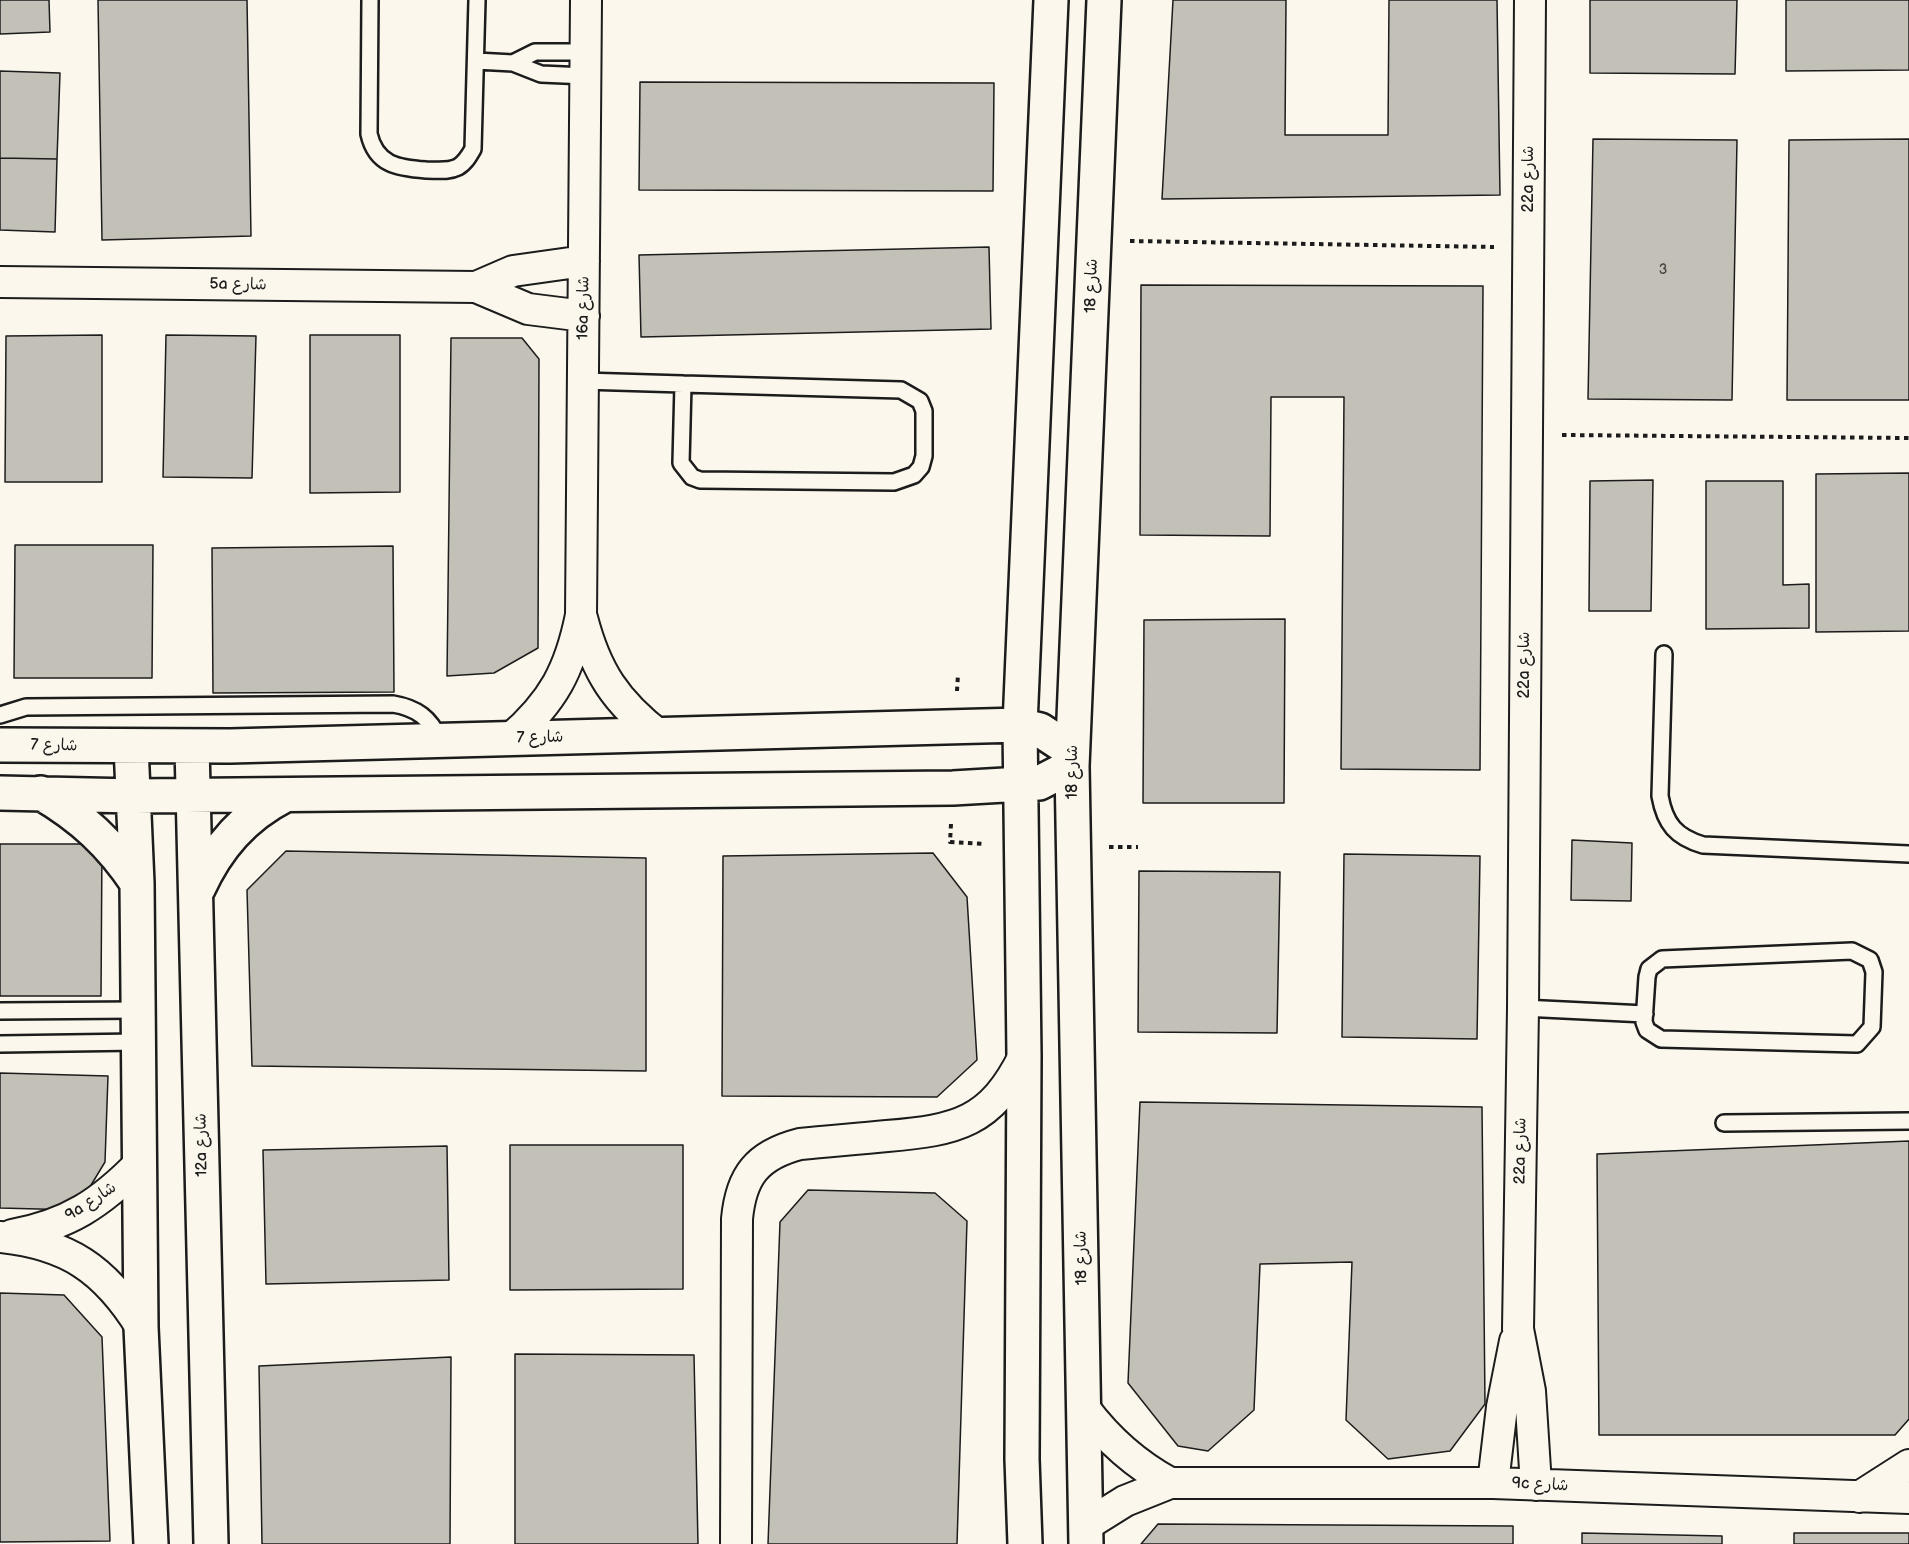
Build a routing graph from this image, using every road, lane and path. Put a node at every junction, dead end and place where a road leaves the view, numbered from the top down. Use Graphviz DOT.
graph roads {
  1 [pos="370,0"];
  2 [pos="477,0"];
  3 [pos="586,0"];
  4 [pos="1051,0"];
  5 [pos="1104,0"];
  6 [pos="1530,0"];
  7 [pos="476,61"];
  8 [pos="513,63"];
  9 [pos="586,64"];
  10 [pos="1094,240"];
  11 [pos="1528,247"];
  12 [pos="584,261"];
  13 [pos="0,282"];
  14 [pos="476,287"];
  15 [pos="584,316"];
  16 [pos="583,381"];
  17 [pos="682,384"];
  18 [pos="1527,435"];
  19 [pos="1909,438"];
  20 [pos="581,615"];
  21 [pos="1664,654"];
  22 [pos="0,715"];
  23 [pos="1020,725"];
  24 [pos="660,736"];
  25 [pos="510,739"];
  26 [pos="440,740"];
  27 [pos="0,745"];
  28 [pos="131,746"];
  29 [pos="192,746"];
  30 [pos="1072,759"];
  31 [pos="1021,786"];
  32 [pos="0,793"];
  33 [pos="41,794"];
  34 [pos="287,794"];
  35 [pos="134,796"];
  36 [pos="194,796"];
  37 [pos="1909,854"];
  38 [pos="137,883"];
  39 [pos="197,891"];
  40 [pos="1523,1008"];
  41 [pos="138,1010"];
  42 [pos="0,1011"];
  43 [pos="1645,1014"];
  44 [pos="139,1042"];
  45 [pos="0,1044"];
  46 [pos="1024,1056"];
  47 [pos="1909,1121"];
  48 [pos="1724,1123"];
  49 [pos="140,1163"];
  50 [pos="0,1237"];
  51 [pos="141,1327"];
  52 [pos="1518,1329"];
  53 [pos="1085,1409"];
  54 [pos="1909,1465"];
  55 [pos="1170,1483"];
  56 [pos="1493,1483"];
  57 [pos="1536,1485"];
  58 [pos="1859,1497"];
  59 [pos="1909,1498"];
  60 [pos="1085,1535"];
  61 [pos="151,1544"];
  62 [pos="211,1544"];
  63 [pos="736,1544"];
  64 [pos="1024,1544"];
  1 -- 7 [label="lane"];
  2 -- 7 [label="lane"];
  3 -- 9 [label="street, 16a شارع"];
  4 -- 23 [label="street"];
  5 -- 10 [label="street, شارع 18"];
  6 -- 11 [label="street, 22a شارع"];
  7 -- 8 [label="lane"];
  8 -- 9 [label="lane"];
  8 -- 9 [label="lane"];
  9 -- 12 [label="street, 16a شارع"];
  10 -- 11 [label="path"];
  10 -- 30 [label="street, شارع 18"];
  11 -- 18 [label="street, 22a شارع"];
  12 -- 14 [label="street, 5a شارع"];
  12 -- 15 [label="street, 16a شارع"];
  13 -- 14 [label="street, 5a شارع"];
  14 -- 15 [label="street, 5a شارع"];
  15 -- 16 [label="street, 16a شارع"];
  16 -- 17 [label="lane"];
  16 -- 20 [label="street, 16a شارع"];
  17 -- 17 [label="lane"];
  18 -- 19 [label="path"];
  18 -- 40 [label="street, 22a شارع"];
  20 -- 24 [label="street, 16a شارع"];
  20 -- 25 [label="street, 16a شارع"];
  21 -- 37 [label="lane"];
  22 -- 26 [label="lane"];
  23 -- 24 [label="street, شارع 7"];
  23 -- 30 [label="street, شارع 7"];
  23 -- 31 [label="street"];
  24 -- 25 [label="street, شارع 7"];
  25 -- 26 [label="street, شارع 7"];
  26 -- 29 [label="street, شارع 7"];
  27 -- 28 [label="street, شارع 7"];
  28 -- 29 [label="street, شارع 7"];
  28 -- 35 [label="street"];
  29 -- 36 [label="street, 12a شارع"];
  30 -- 31 [label="street"];
  30 -- 53 [label="street, شارع 18"];
  31 -- 34 [label="street"];
  31 -- 46 [label="street"];
  32 -- 33 [label="street"];
  33 -- 35 [label="street"];
  33 -- 38 [label="street"];
  34 -- 36 [label="street"];
  34 -- 39 [label="street"];
  35 -- 36 [label="street"];
  35 -- 38 [label="street"];
  36 -- 39 [label="street, 12a شارع"];
  38 -- 41 [label="street"];
  39 -- 62 [label="street, 12a شارع"];
  40 -- 43 [label="lane"];
  40 -- 52 [label="street, 22a شارع"];
  41 -- 42 [label="lane"];
  41 -- 44 [label="street"];
  43 -- 43 [label="lane"];
  44 -- 45 [label="lane"];
  44 -- 49 [label="street"];
  46 -- 63 [label="street"];
  46 -- 64 [label="street"];
  47 -- 48 [label="lane"];
  49 -- 50 [label="street, 9a شارع"];
  49 -- 51 [label="street"];
  50 -- 51 [label="street, 9a شارع"];
  51 -- 61 [label="street"];
  52 -- 56 [label="street, 22a شارع"];
  52 -- 57 [label="street, 22a شارع"];
  53 -- 55 [label="street, 9c شارع"];
  53 -- 60 [label="street, شارع 18"];
  54 -- 58 [label="street"];
  55 -- 56 [label="street, 9c شارع"];
  55 -- 60 [label="street, 9c شارع"];
  56 -- 57 [label="street, 9c شارع"];
  57 -- 58 [label="street, 9c شارع"];
  58 -- 59 [label="street, 9c شارع"];
}
